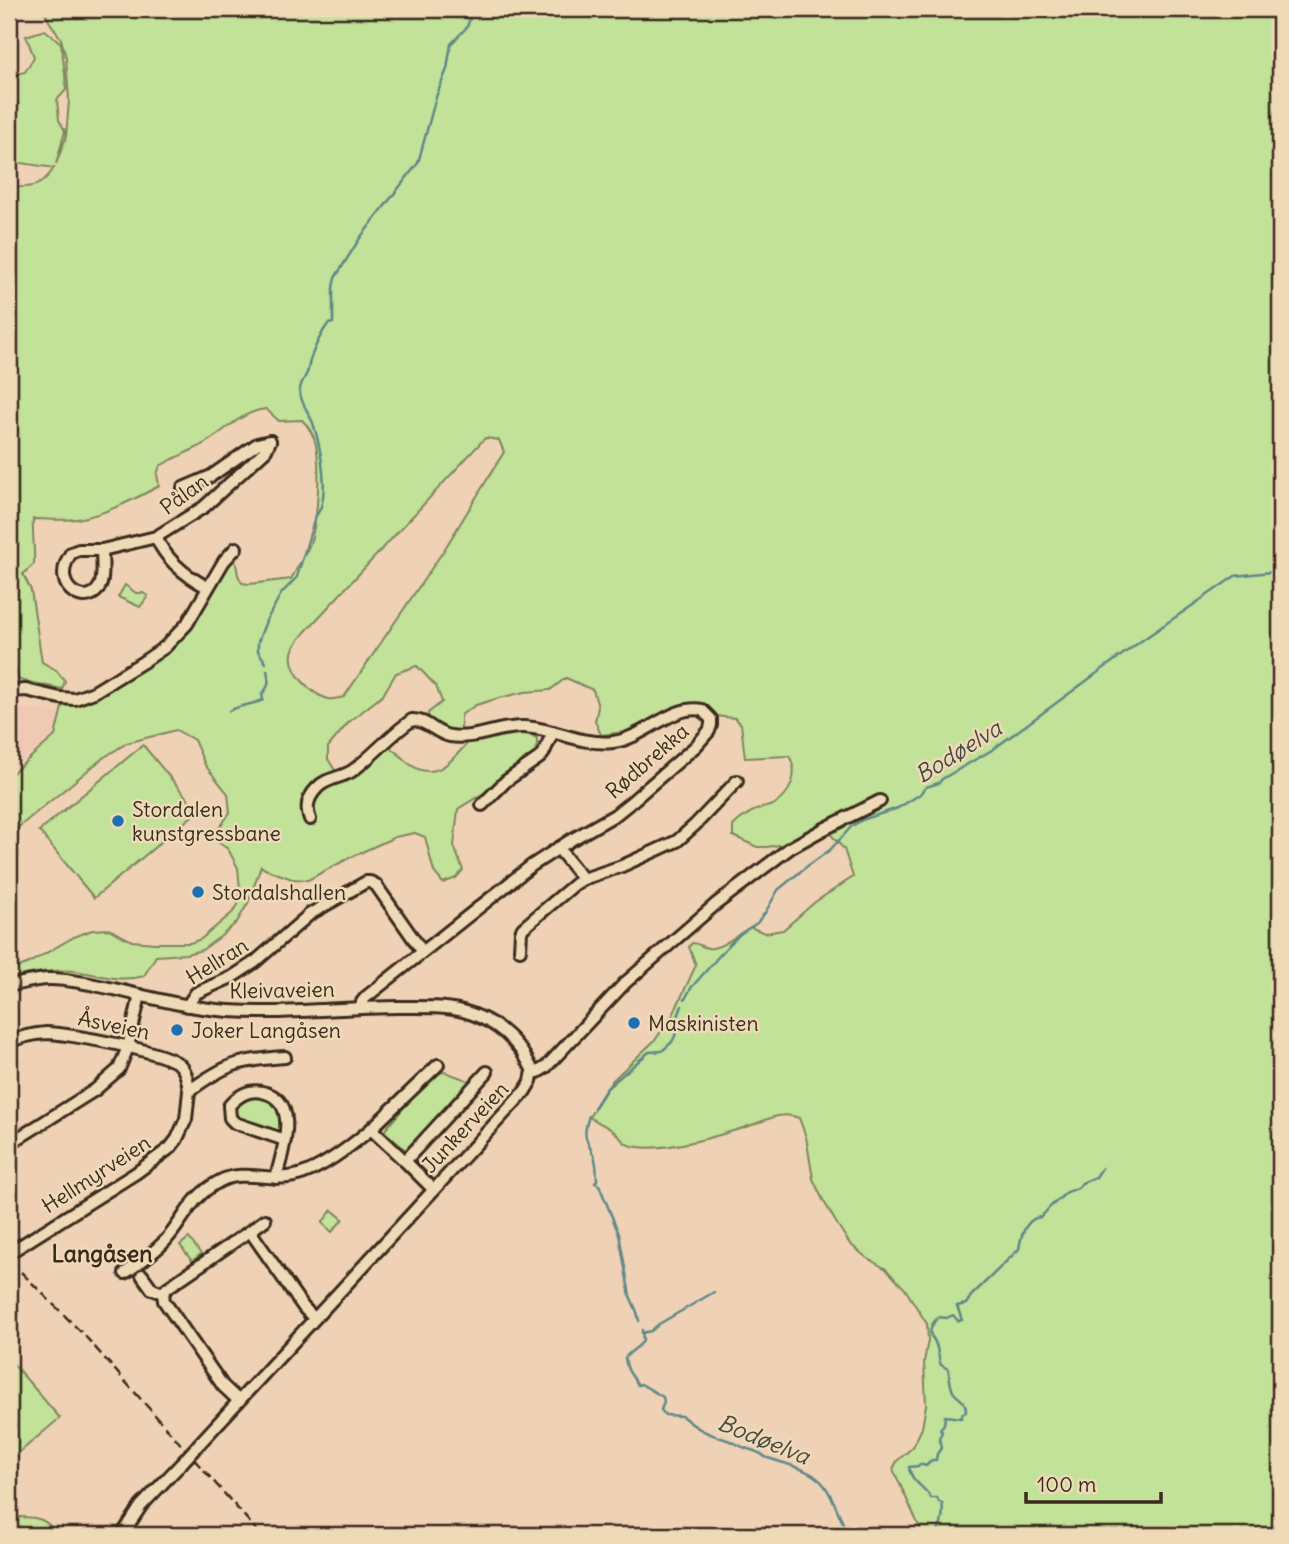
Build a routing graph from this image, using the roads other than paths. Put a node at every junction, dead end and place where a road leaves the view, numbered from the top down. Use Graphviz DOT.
graph roads {
  1 [pos="183,488"];
  2 [pos="156,537"];
  3 [pos="236,548"];
  4 [pos="102,550"];
  5 [pos="207,587"];
  6 [pos="9,691"];
  7 [pos="553,732"];
  8 [pos="737,781"];
  9 [pos="880,801"];
  10 [pos="482,804"];
  11 [pos="310,819"];
  12 [pos="558,848"];
  13 [pos="583,879"];
  14 [pos="520,950"];
  15 [pos="422,951"];
  16 [pos="9,986"];
  17 [pos="140,995"];
  18 [pos="187,1006"];
  19 [pos="361,1007"];
  20 [pos="9,1042"];
  21 [pos="128,1047"];
  22 [pos="285,1057"];
  23 [pos="438,1065"];
  24 [pos="533,1071"];
  25 [pos="487,1073"];
  26 [pos="188,1091"];
  27 [pos="370,1129"];
  28 [pos="285,1140"];
  29 [pos="9,1144"];
  30 [pos="405,1161"];
  31 [pos="276,1178"];
  32 [pos="433,1188"];
  33 [pos="265,1220"];
  34 [pos="250,1231"];
  35 [pos="9,1253"];
  36 [pos="125,1273"];
  37 [pos="142,1275"];
  38 [pos="163,1293"];
  39 [pos="314,1318"];
  40 [pos="239,1401"];
  41 [pos="122,1535"];
  1 -- 2 [label="street, Pålan"];
  2 -- 4 [label="street, Pålan"];
  2 -- 5 [label="street"];
  3 -- 5 [label="street"];
  4 -- 4 [label="street, Pålan"];
  5 -- 6 [label="street"];
  7 -- 10 [label="street"];
  7 -- 11 [label="street, Rødbrekka"];
  7 -- 12 [label="street, Rødbrekka"];
  8 -- 13 [label="street"];
  9 -- 24 [label="street, Junkerveien"];
  12 -- 13 [label="street"];
  12 -- 15 [label="street, Rødbrekka"];
  13 -- 14 [label="street"];
  15 -- 18 [label="street, Hellran"];
  15 -- 19 [label="street, Rødbrekka"];
  16 -- 17 [label="street, Kleivaveien"];
  17 -- 18 [label="street, Kleivaveien"];
  17 -- 21 [label="street"];
  18 -- 19 [label="street, Kleivaveien"];
  19 -- 24 [label="street, Kleivaveien"];
  20 -- 21 [label="street, Åsveien"];
  21 -- 26 [label="street, Åsveien"];
  21 -- 29 [label="street"];
  22 -- 26 [label="street"];
  23 -- 27 [label="street"];
  24 -- 32 [label="street, Junkerveien"];
  25 -- 30 [label="street"];
  26 -- 35 [label="street, Hellmyrveien"];
  27 -- 30 [label="street"];
  27 -- 31 [label="street"];
  28 -- 28 [label="street"];
  28 -- 31 [label="street"];
  30 -- 32 [label="street"];
  31 -- 36 [label="street"];
  32 -- 39 [label="street, Junkerveien"];
  33 -- 34 [label="street"];
  34 -- 38 [label="street"];
  34 -- 39 [label="street"];
  37 -- 38 [label="street"];
  38 -- 40 [label="street"];
  39 -- 40 [label="street, Junkerveien"];
  40 -- 41 [label="street, Junkerveien, bridge"];
}
